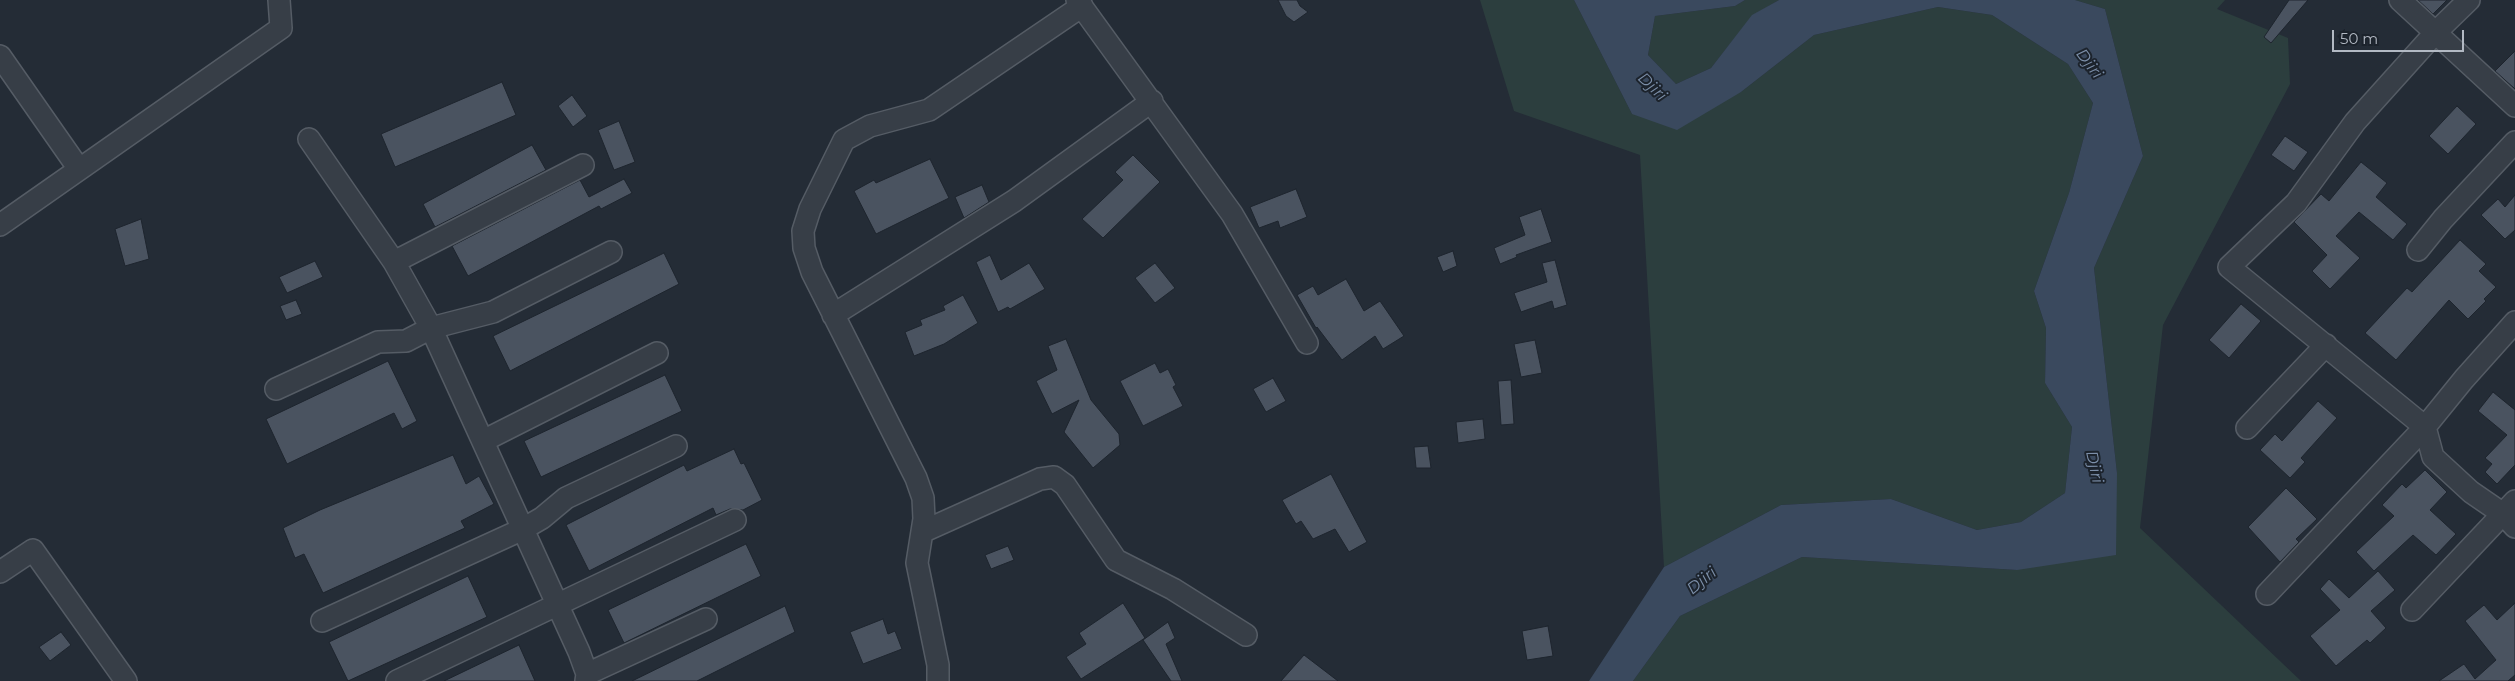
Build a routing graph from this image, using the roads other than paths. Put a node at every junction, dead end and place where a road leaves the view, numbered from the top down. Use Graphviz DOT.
graph roads {
  1 [pos="280,0"];
  2 [pos="2400,0"];
  3 [pos="2469,0"];
  4 [pos="1079,3"];
  5 [pos="2436,32"];
  6 [pos="0,56"];
  7 [pos="1152,102"];
  8 [pos="2515,106"];
  9 [pos="309,139"];
  10 [pos="2515,142"];
  11 [pos="584,165"];
  12 [pos="79,170"];
  13 [pos="0,225"];
  14 [pos="2418,250"];
  15 [pos="610,252"];
  16 [pos="394,262"];
  17 [pos="833,315"];
  18 [pos="2515,322"];
  19 [pos="431,328"];
  20 [pos="1307,343"];
  21 [pos="2326,345"];
  22 [pos="657,353"];
  23 [pos="276,389"];
  24 [pos="2425,427"];
  25 [pos="2247,428"];
  26 [pos="483,441"];
  27 [pos="676,446"];
  28 [pos="2511,514"];
  29 [pos="735,520"];
  30 [pos="523,529"];
  31 [pos="922,532"];
  32 [pos="0,572"];
  33 [pos="2267,594"];
  34 [pos="558,606"];
  35 [pos="2412,610"];
  36 [pos="706,619"];
  37 [pos="322,621"];
  38 [pos="1246,635"];
  39 [pos="586,678"];
  40 [pos="126,681"];
  41 [pos="397,681"];
  42 [pos="938,681"];
  1 -- 12 [label="street"];
  2 -- 5 [label="street"];
  3 -- 5 [label="street"];
  4 -- 7 [label="street"];
  4 -- 17 [label="street"];
  5 -- 8 [label="street"];
  5 -- 21 [label="street"];
  6 -- 12 [label="street"];
  7 -- 17 [label="street"];
  7 -- 20 [label="street"];
  9 -- 16 [label="street"];
  10 -- 14 [label="street"];
  11 -- 16 [label="street"];
  12 -- 13 [label="street"];
  15 -- 19 [label="street"];
  16 -- 19 [label="street"];
  17 -- 31 [label="street"];
  18 -- 24 [label="street"];
  19 -- 23 [label="street"];
  19 -- 26 [label="street"];
  21 -- 24 [label="street"];
  21 -- 25 [label="street"];
  22 -- 26 [label="street"];
  24 -- 28 [label="street"];
  24 -- 33 [label="street"];
  26 -- 30 [label="street"];
  27 -- 30 [label="street"];
  28 -- 35 [label="street"];
  29 -- 34 [label="street"];
  30 -- 34 [label="street"];
  30 -- 37 [label="street"];
  31 -- 38 [label="street"];
  31 -- 42 [label="street"];
  32 -- 40 [label="street"];
  34 -- 39 [label="street"];
  34 -- 41 [label="street"];
  36 -- 39 [label="street"];
}
